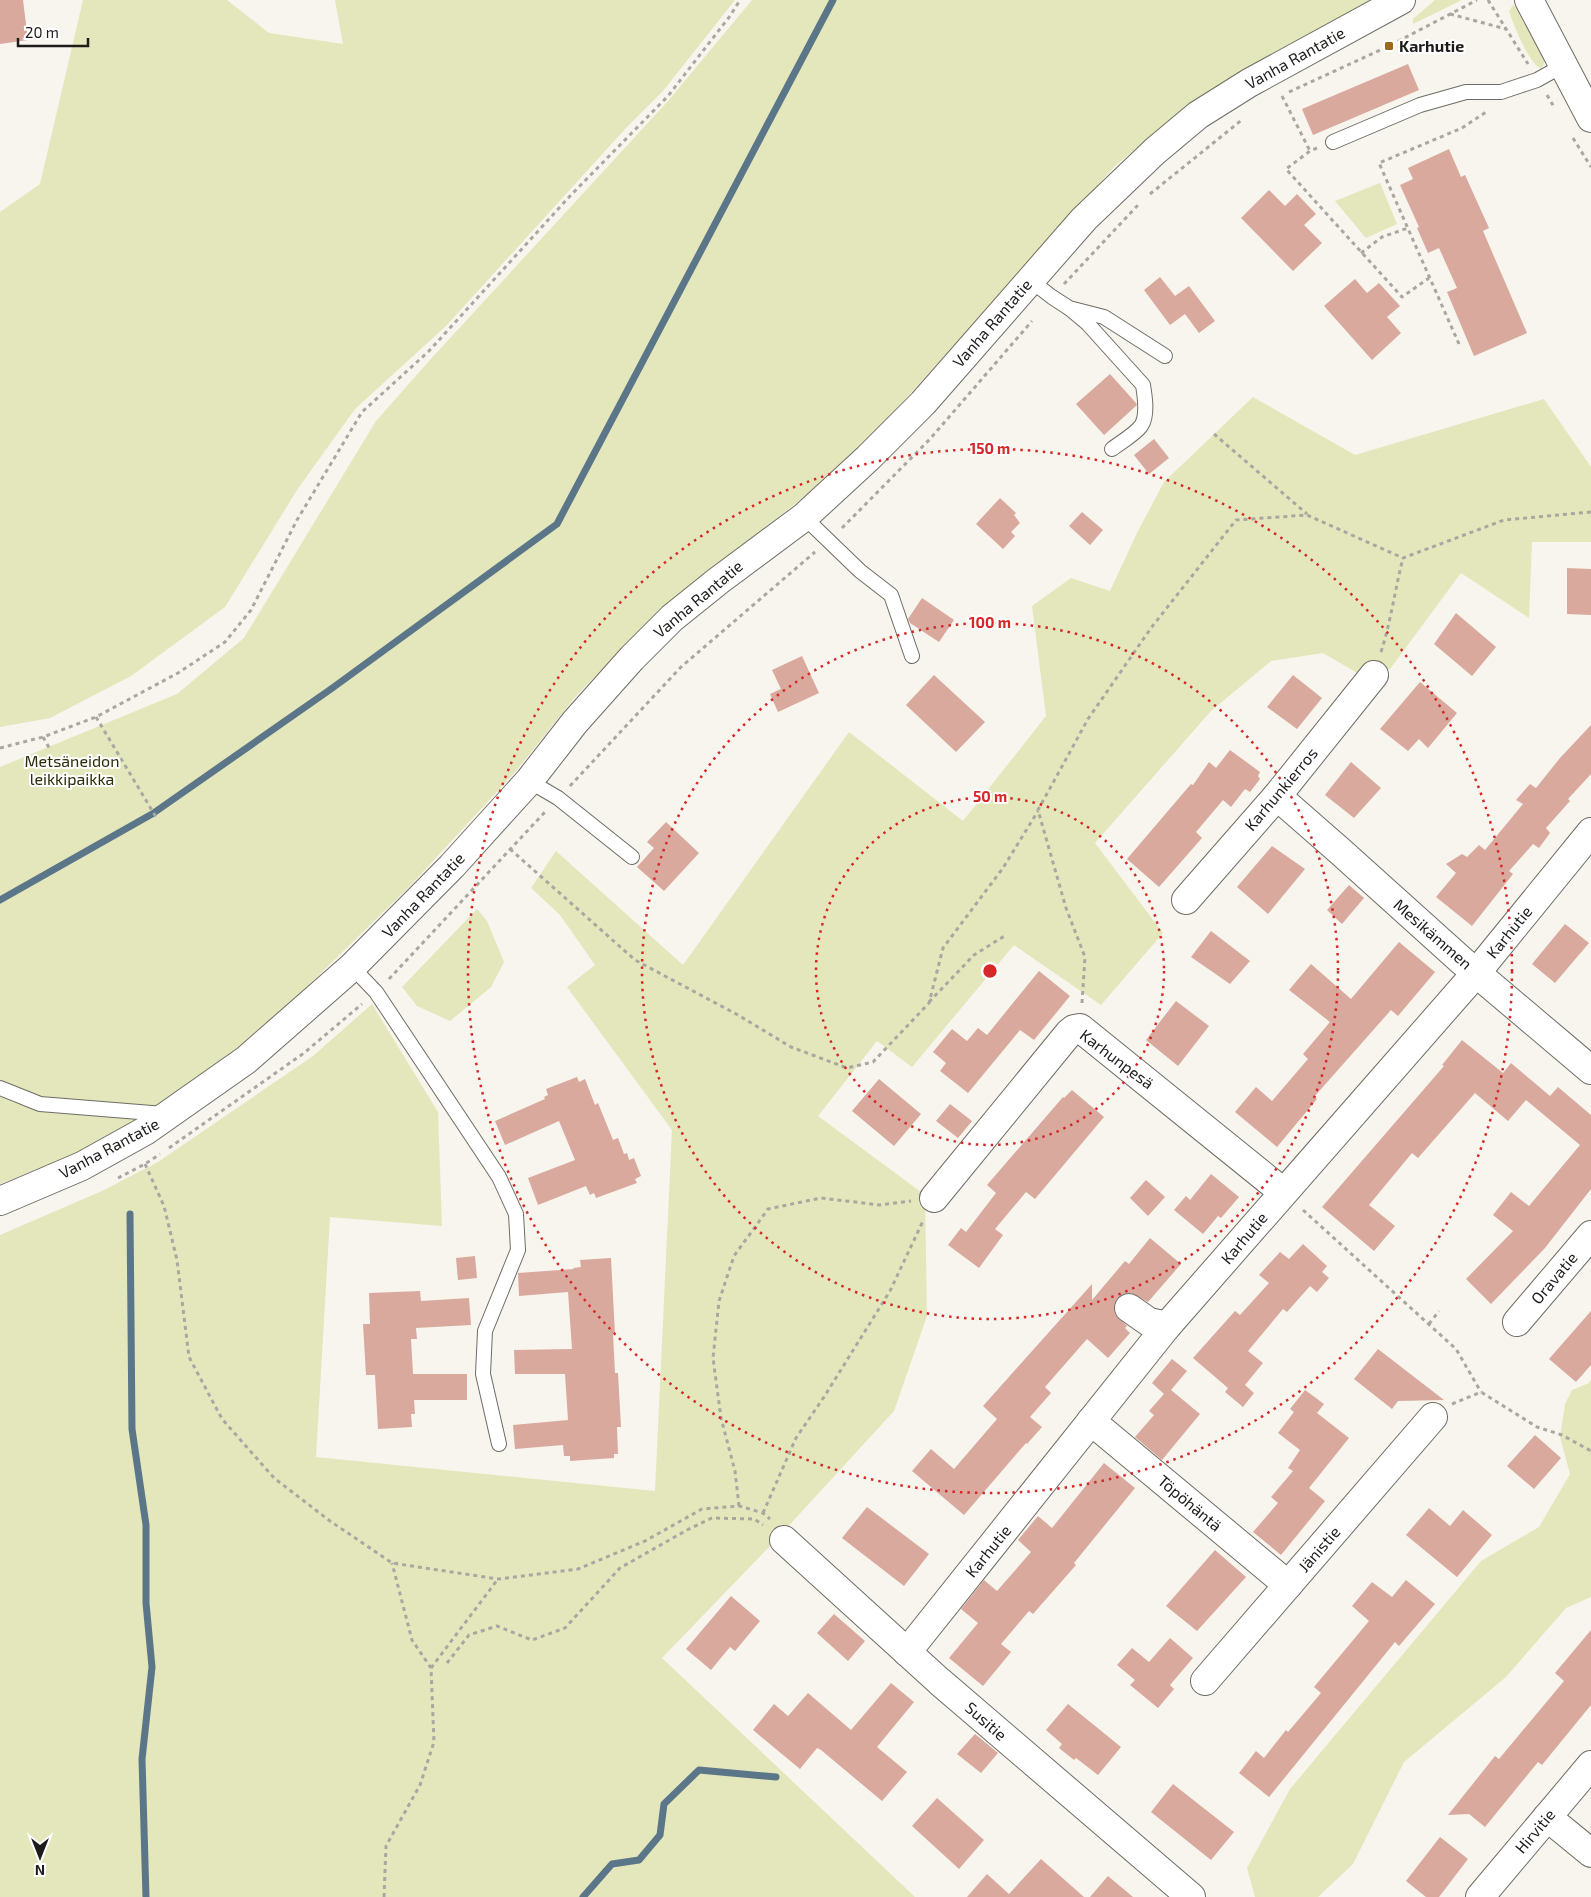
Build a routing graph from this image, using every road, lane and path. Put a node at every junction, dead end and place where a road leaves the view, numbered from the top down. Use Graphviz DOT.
graph roads {
  1 [pos="740,0"];
  2 [pos="1401,0"];
  3 [pos="1478,0"];
  4 [pos="1529,0"];
  5 [pos="1450,14"];
  6 [pos="1506,29"];
  7 [pos="1564,65"];
  8 [pos="1501,92"];
  9 [pos="1282,96"];
  10 [pos="1274,100"];
  11 [pos="1244,118"];
  12 [pos="1591,118"];
  13 [pos="1333,142"];
  14 [pos="1310,151"];
  15 [pos="1145,198"];
  16 [pos="1139,205"];
  17 [pos="1408,228"];
  18 [pos="1361,252"];
  19 [pos="1429,278"];
  20 [pos="1030,280"];
  21 [pos="1052,298"];
  22 [pos="1069,308"];
  23 [pos="1459,344"];
  24 [pos="1164,356"];
  25 [pos="1214,434"];
  26 [pos="1112,449"];
  27 [pos="1591,512"];
  28 [pos="1307,515"];
  29 [pos="804,517"];
  30 [pos="829,541"];
  31 [pos="1403,558"];
  32 [pos="912,656"];
  33 [pos="1374,675"];
  34 [pos="96,717"];
  35 [pos="43,737"];
  36 [pos="0,748"];
  37 [pos="52,752"];
  38 [pos="529,780"];
  39 [pos="1277,796"];
  40 [pos="558,798"];
  41 [pos="1038,810"];
  42 [pos="156,817"];
  43 [pos="1591,832"];
  44 [pos="510,849"];
  45 [pos="632,857"];
  46 [pos="1186,900"];
  47 [pos="1006,935"];
  48 [pos="352,967"];
  49 [pos="1476,972"];
  50 [pos="376,992"];
  51 [pos="929,1003"];
  52 [pos="1080,1028"];
  53 [pos="1591,1070"];
  54 [pos="0,1088"];
  55 [pos="170,1115"];
  56 [pos="146,1164"];
  57 [pos="116,1178"];
  58 [pos="1283,1192"];
  59 [pos="934,1198"];
  60 [pos="0,1201"];
  61 [pos="1591,1235"];
  62 [pos="1129,1308"];
  63 [pos="1439,1311"];
  64 [pos="1517,1322"];
  65 [pos="1429,1324"];
  66 [pos="1167,1326"];
  67 [pos="1481,1392"];
  68 [pos="1433,1417"];
  69 [pos="1092,1421"];
  70 [pos="499,1444"];
  71 [pos="1591,1451"];
  72 [pos="739,1506"];
  73 [pos="763,1513"];
  74 [pos="784,1540"];
  75 [pos="392,1562"];
  76 [pos="498,1579"];
  77 [pos="1288,1585"];
  78 [pos="907,1652"];
  79 [pos="447,1663"];
  80 [pos="431,1668"];
  81 [pos="1205,1681"];
  82 [pos="1591,1765"];
  83 [pos="1547,1817"];
  84 [pos="1591,1853"];
  85 [pos="384,1897"];
  86 [pos="1192,1897"];
  87 [pos="1480,1897"];
  1 -- 34 [label="path"];
  2 -- 20 [label="street, Vanha Rantatie"];
  3 -- 5 [label="path"];
  4 -- 7 [label="street"];
  5 -- 6 [label="path"];
  5 -- 9 [label="path"];
  7 -- 8 [label="lane"];
  7 -- 12 [label="street"];
  8 -- 13 [label="lane"];
  8 -- 17 [label="path"];
  9 -- 10 [label="path"];
  9 -- 14 [label="path"];
  11 -- 15 [label="path"];
  13 -- 14 [label="path"];
  14 -- 18 [label="path"];
  16 -- 21 [label="path"];
  17 -- 18 [label="path"];
  17 -- 19 [label="path"];
  18 -- 19 [label="path"];
  19 -- 23 [label="path"];
  20 -- 21 [label="lane"];
  20 -- 29 [label="street, Vanha Rantatie"];
  21 -- 22 [label="lane"];
  21 -- 30 [label="path"];
  22 -- 24 [label="lane"];
  22 -- 26 [label="lane"];
  25 -- 28 [label="path"];
  27 -- 31 [label="path"];
  28 -- 31 [label="path"];
  28 -- 41 [label="path"];
  29 -- 30 [label="lane"];
  29 -- 38 [label="street, Vanha Rantatie"];
  30 -- 32 [label="lane"];
  30 -- 40 [label="path"];
  31 -- 33 [label="path"];
  33 -- 39 [label="street, Karhunkierros"];
  34 -- 35 [label="path"];
  34 -- 42 [label="path"];
  35 -- 36 [label="path"];
  35 -- 37 [label="path"];
  38 -- 40 [label="lane"];
  38 -- 48 [label="street, Vanha Rantatie"];
  39 -- 46 [label="street, Karhunkierros"];
  39 -- 49 [label="street, Mesikämmen"];
  40 -- 44 [label="path"];
  40 -- 45 [label="lane"];
  41 -- 51 [label="path"];
  41 -- 52 [label="path"];
  43 -- 49 [label="street, Karhutie"];
  44 -- 50 [label="path"];
  44 -- 51 [label="path"];
  47 -- 51 [label="path"];
  48 -- 50 [label="lane"];
  48 -- 55 [label="street, Vanha Rantatie"];
  49 -- 53 [label="street, Mesikämmen"];
  49 -- 58 [label="street, Karhutie"];
  50 -- 56 [label="path"];
  50 -- 70 [label="lane"];
  52 -- 58 [label="street, Karhunpesä"];
  52 -- 59 [label="street, Karhunpesä"];
  54 -- 55 [label="lane"];
  55 -- 60 [label="street, Vanha Rantatie"];
  56 -- 57 [label="path"];
  56 -- 75 [label="path"];
  58 -- 65 [label="path"];
  58 -- 66 [label="street, Karhutie"];
  59 -- 72 [label="path"];
  59 -- 73 [label="path"];
  61 -- 64 [label="street, Oravatie"];
  62 -- 66 [label="street"];
  63 -- 65 [label="path"];
  65 -- 67 [label="path"];
  66 -- 69 [label="street, Karhutie"];
  67 -- 68 [label="path"];
  67 -- 71 [label="path"];
  68 -- 77 [label="street, Jänistie"];
  69 -- 77 [label="street, Töpöhäntä"];
  69 -- 78 [label="street, Karhutie"];
  72 -- 73 [label="path"];
  72 -- 76 [label="path"];
  73 -- 74 [label="path"];
  74 -- 78 [label="street, Susitie"];
  74 -- 79 [label="path"];
  75 -- 76 [label="path"];
  75 -- 80 [label="path"];
  76 -- 80 [label="path"];
  77 -- 81 [label="street, Jänistie"];
  78 -- 86 [label="street, Susitie"];
  80 -- 85 [label="path"];
  82 -- 83 [label="street, Hirvitie"];
  83 -- 84 [label="street"];
  83 -- 87 [label="street, Hirvitie"];
}
